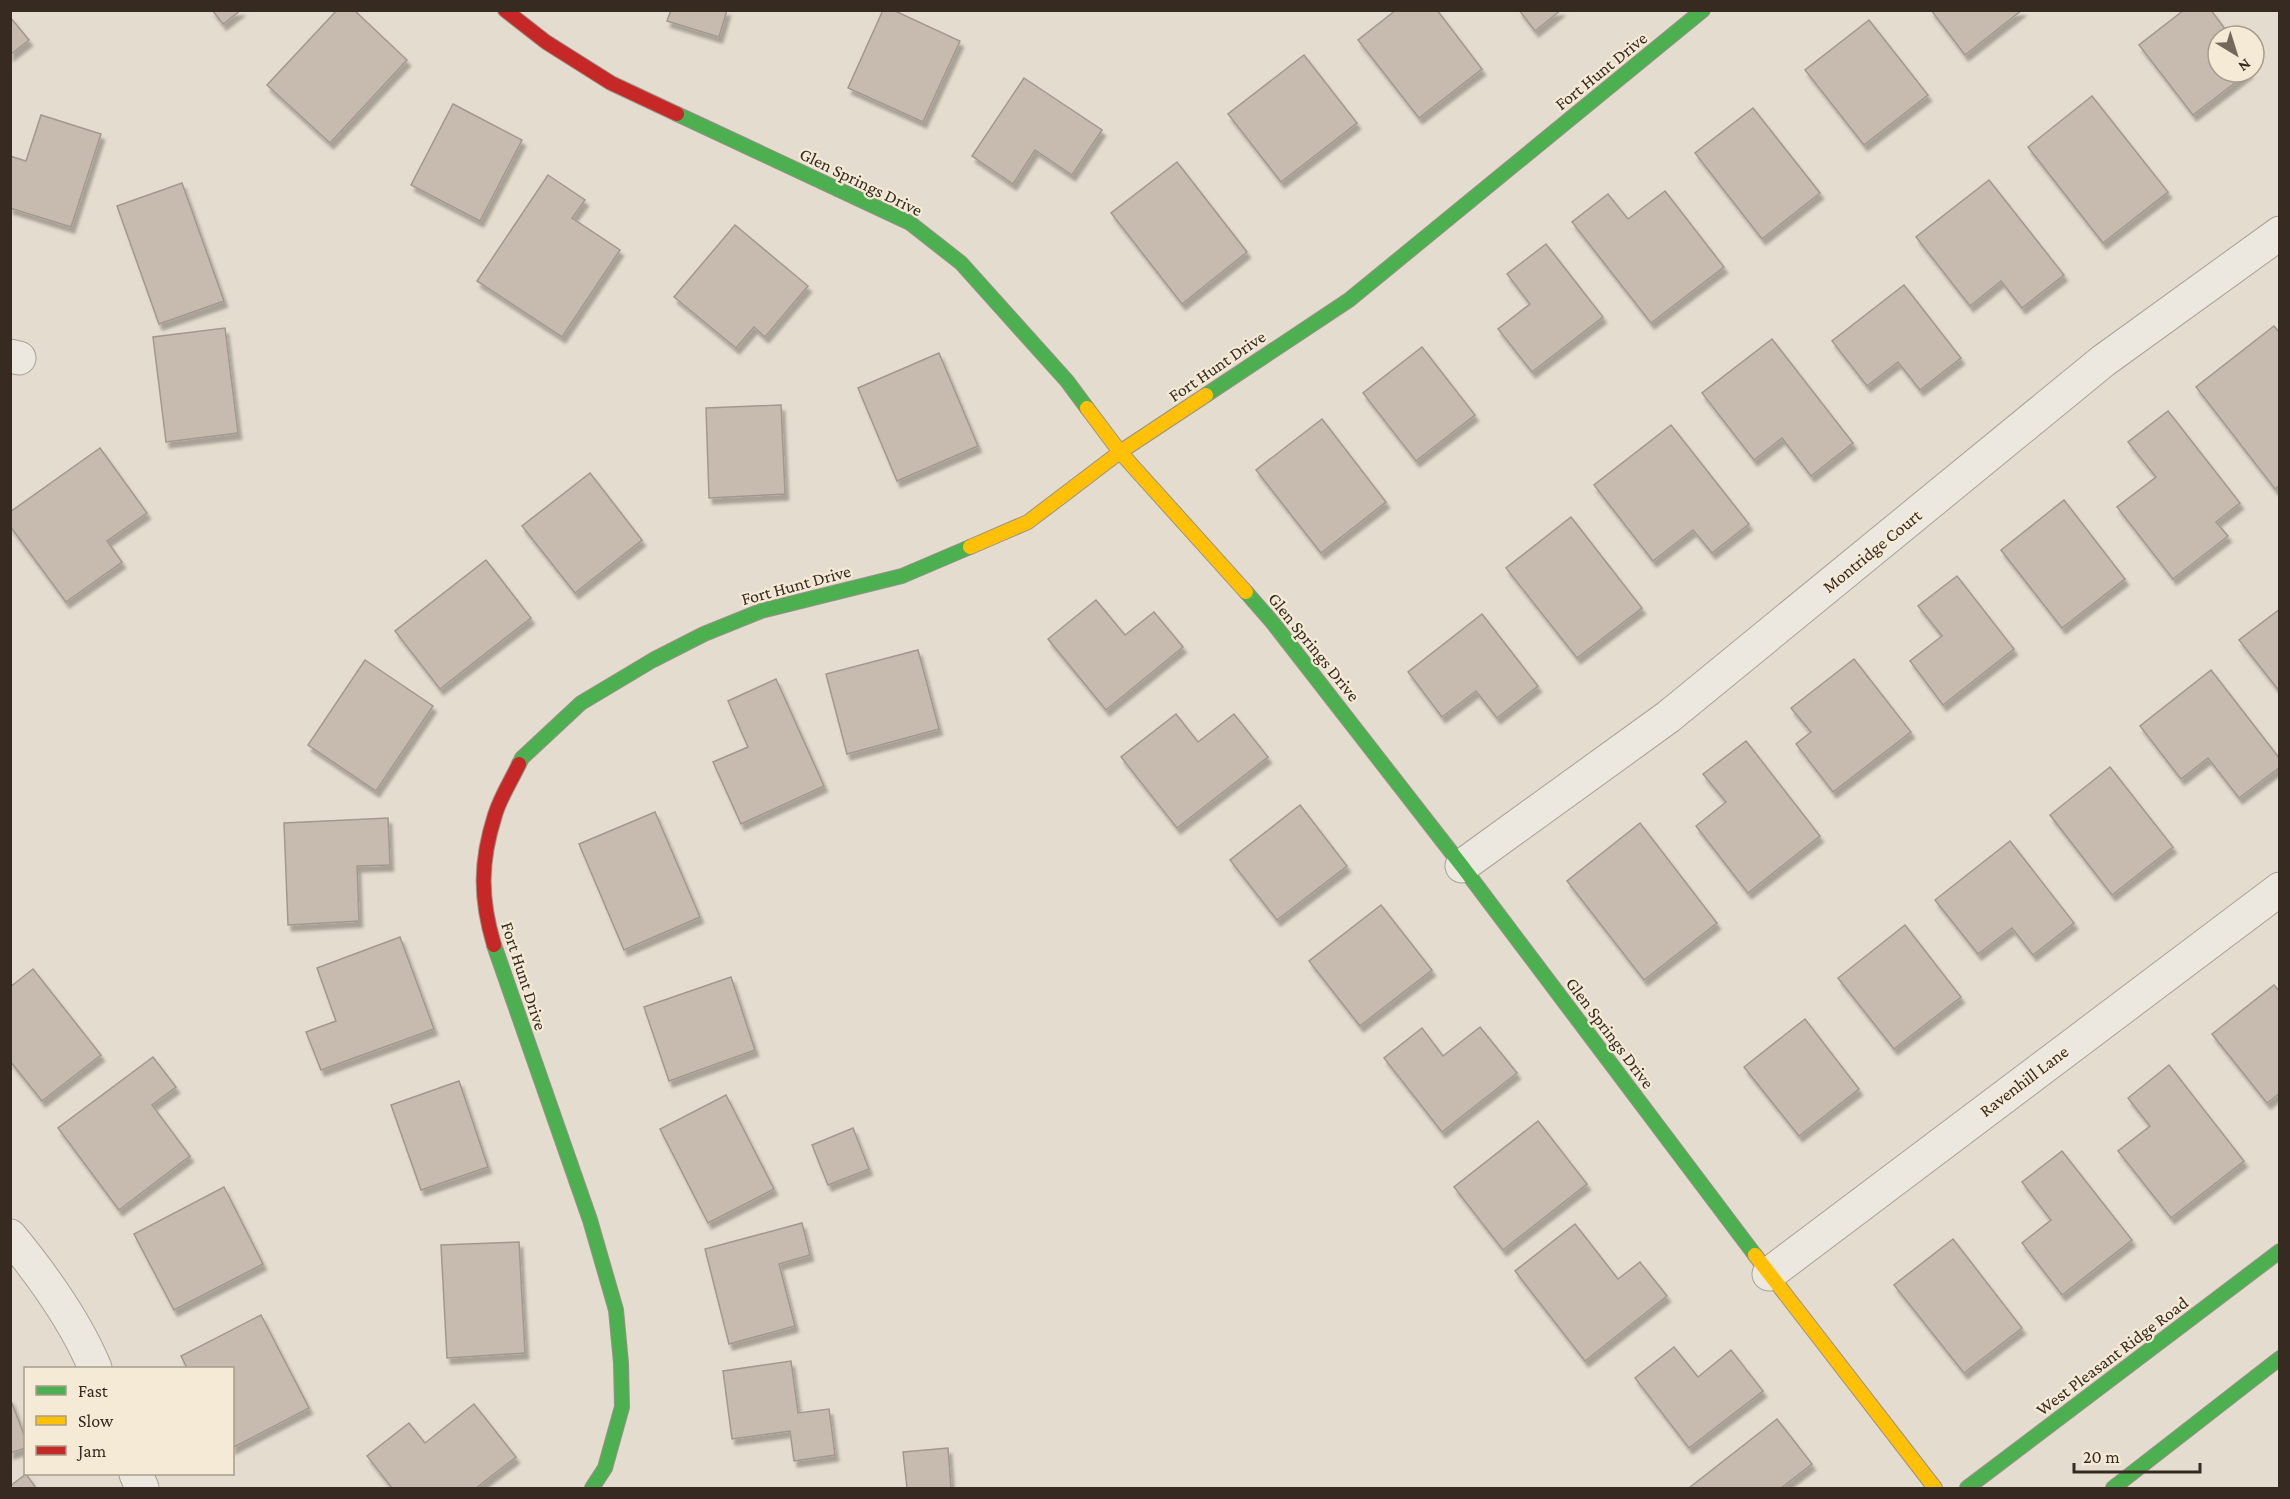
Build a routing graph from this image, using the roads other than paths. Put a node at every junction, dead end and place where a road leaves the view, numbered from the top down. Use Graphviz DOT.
graph roads {
  1 [pos="505,10"];
  2 [pos="1703,10"];
  3 [pos="2280,233"];
  4 [pos="1120,452"];
  5 [pos="1462,866"];
  6 [pos="2280,889"];
  7 [pos="10,1236"];
  8 [pos="2280,1251"];
  9 [pos="1768,1274"];
  10 [pos="2280,1358"];
  11 [pos="93,1367"];
  12 [pos="592,1488"];
  13 [pos="1935,1488"];
  14 [pos="1967,1488"];
  15 [pos="2113,1488"];
  1 -- 4 [label="street, Glen Springs Drive"];
  2 -- 4 [label="street, Fort Hunt Drive"];
  3 -- 5 [label="street, Montridge Court"];
  4 -- 5 [label="street, Glen Springs Drive"];
  4 -- 12 [label="street, Fort Hunt Drive"];
  5 -- 9 [label="street, Glen Springs Drive"];
  6 -- 9 [label="street, Ravenhill Lane"];
  7 -- 11 [label="street"];
  8 -- 14 [label="street, West Pleasant Ridge Road"];
  9 -- 13 [label="street, Glen Springs Drive"];
  10 -- 15 [label="street"];
}
